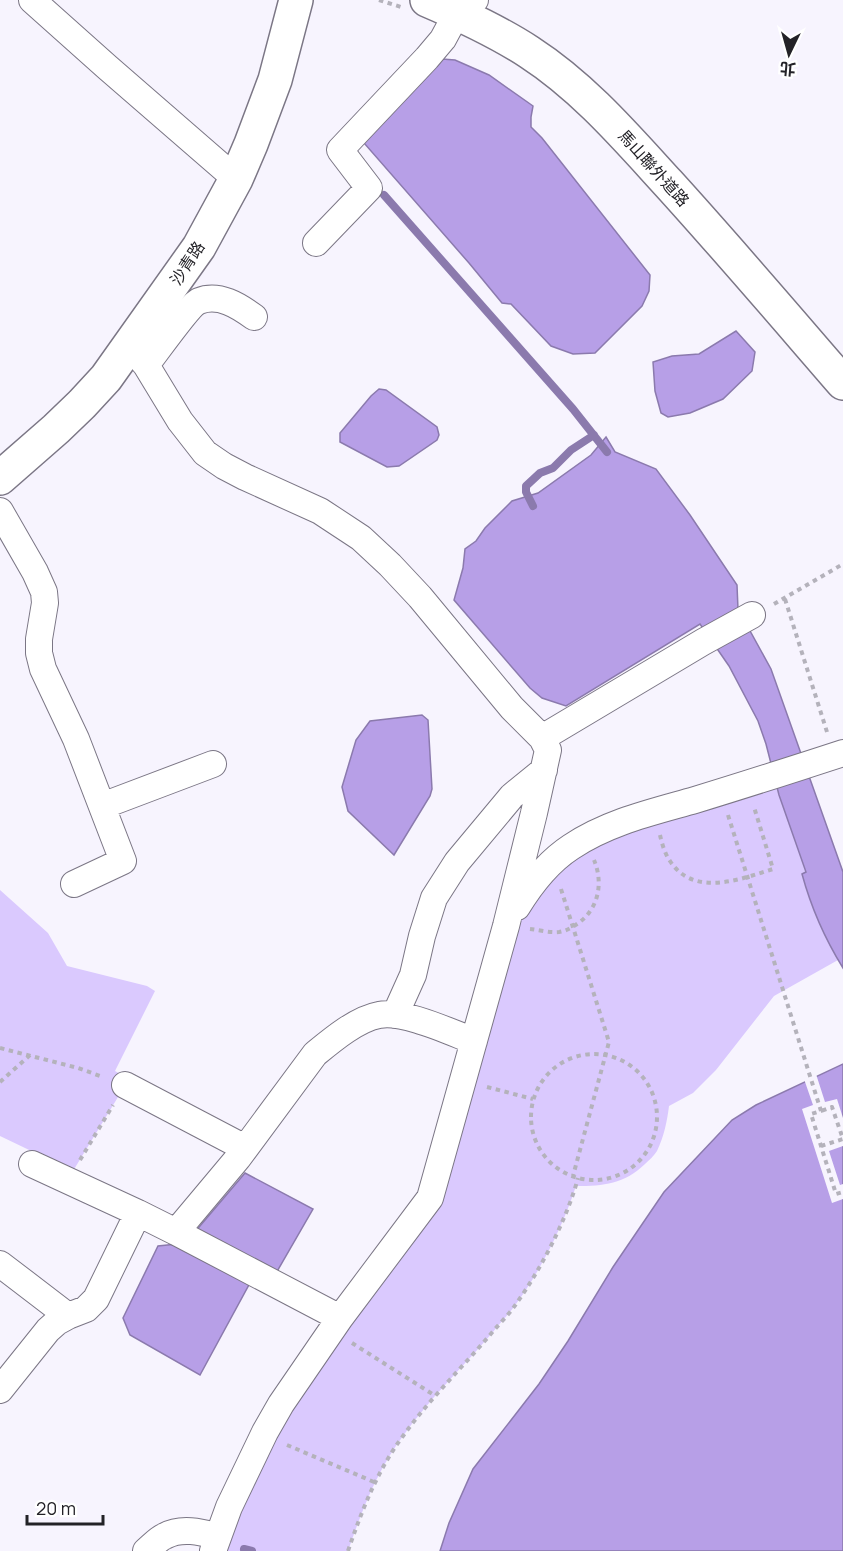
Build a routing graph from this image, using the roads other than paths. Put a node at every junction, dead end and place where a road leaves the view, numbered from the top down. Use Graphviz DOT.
graph roads {
  1 [pos="32,0"];
  2 [pos="296,0"];
  3 [pos="318,0"];
  4 [pos="427,0"];
  5 [pos="466,7"];
  6 [pos="285,45"];
  7 [pos="236,179"];
  8 [pos="315,243"];
  9 [pos="254,317"];
  10 [pos="138,355"];
  11 [pos="843,383"];
  12 [pos="0,478"];
  13 [pos="0,511"];
  14 [pos="752,615"];
  15 [pos="542,738"];
  16 [pos="829,758"];
  17 [pos="213,764"];
  18 [pos="544,770"];
  19 [pos="102,806"];
  20 [pos="74,884"];
  21 [pos="515,927"];
  22 [pos="395,1015"];
  23 [pos="474,1041"];
  24 [pos="125,1085"];
  25 [pos="245,1148"];
  26 [pos="32,1164"];
  27 [pos="138,1213"];
  28 [pos="176,1232"];
  29 [pos="0,1264"];
  30 [pos="68,1316"];
  31 [pos="344,1329"];
  32 [pos="0,1390"];
  33 [pos="215,1544"];
  34 [pos="146,1551"];
  1 -- 7 [label="street"];
  2 -- 6 [label="main road, 沙青路"];
  3 -- 6 [label="main road"];
  4 -- 5 [label="main road, 馬山聯外道路"];
  5 -- 8 [label="street"];
  5 -- 11 [label="main road, 馬山聯外道路"];
  6 -- 7 [label="main road, 沙青路"];
  7 -- 10 [label="main road, 沙青路"];
  9 -- 10 [label="street"];
  10 -- 12 [label="main road, 沙青路"];
  10 -- 15 [label="street"];
  13 -- 19 [label="street"];
  14 -- 15 [label="street"];
  15 -- 18 [label="street"];
  16 -- 21 [label="street"];
  17 -- 19 [label="street"];
  18 -- 21 [label="street"];
  18 -- 22 [label="street"];
  19 -- 20 [label="street"];
  21 -- 23 [label="street"];
  22 -- 23 [label="street"];
  22 -- 25 [label="street"];
  23 -- 31 [label="street"];
  24 -- 25 [label="street"];
  25 -- 28 [label="street"];
  26 -- 27 [label="street"];
  27 -- 28 [label="street"];
  27 -- 30 [label="street"];
  28 -- 31 [label="street"];
  29 -- 30 [label="street"];
  30 -- 32 [label="street"];
  31 -- 33 [label="street"];
  33 -- 34 [label="street"];
}
